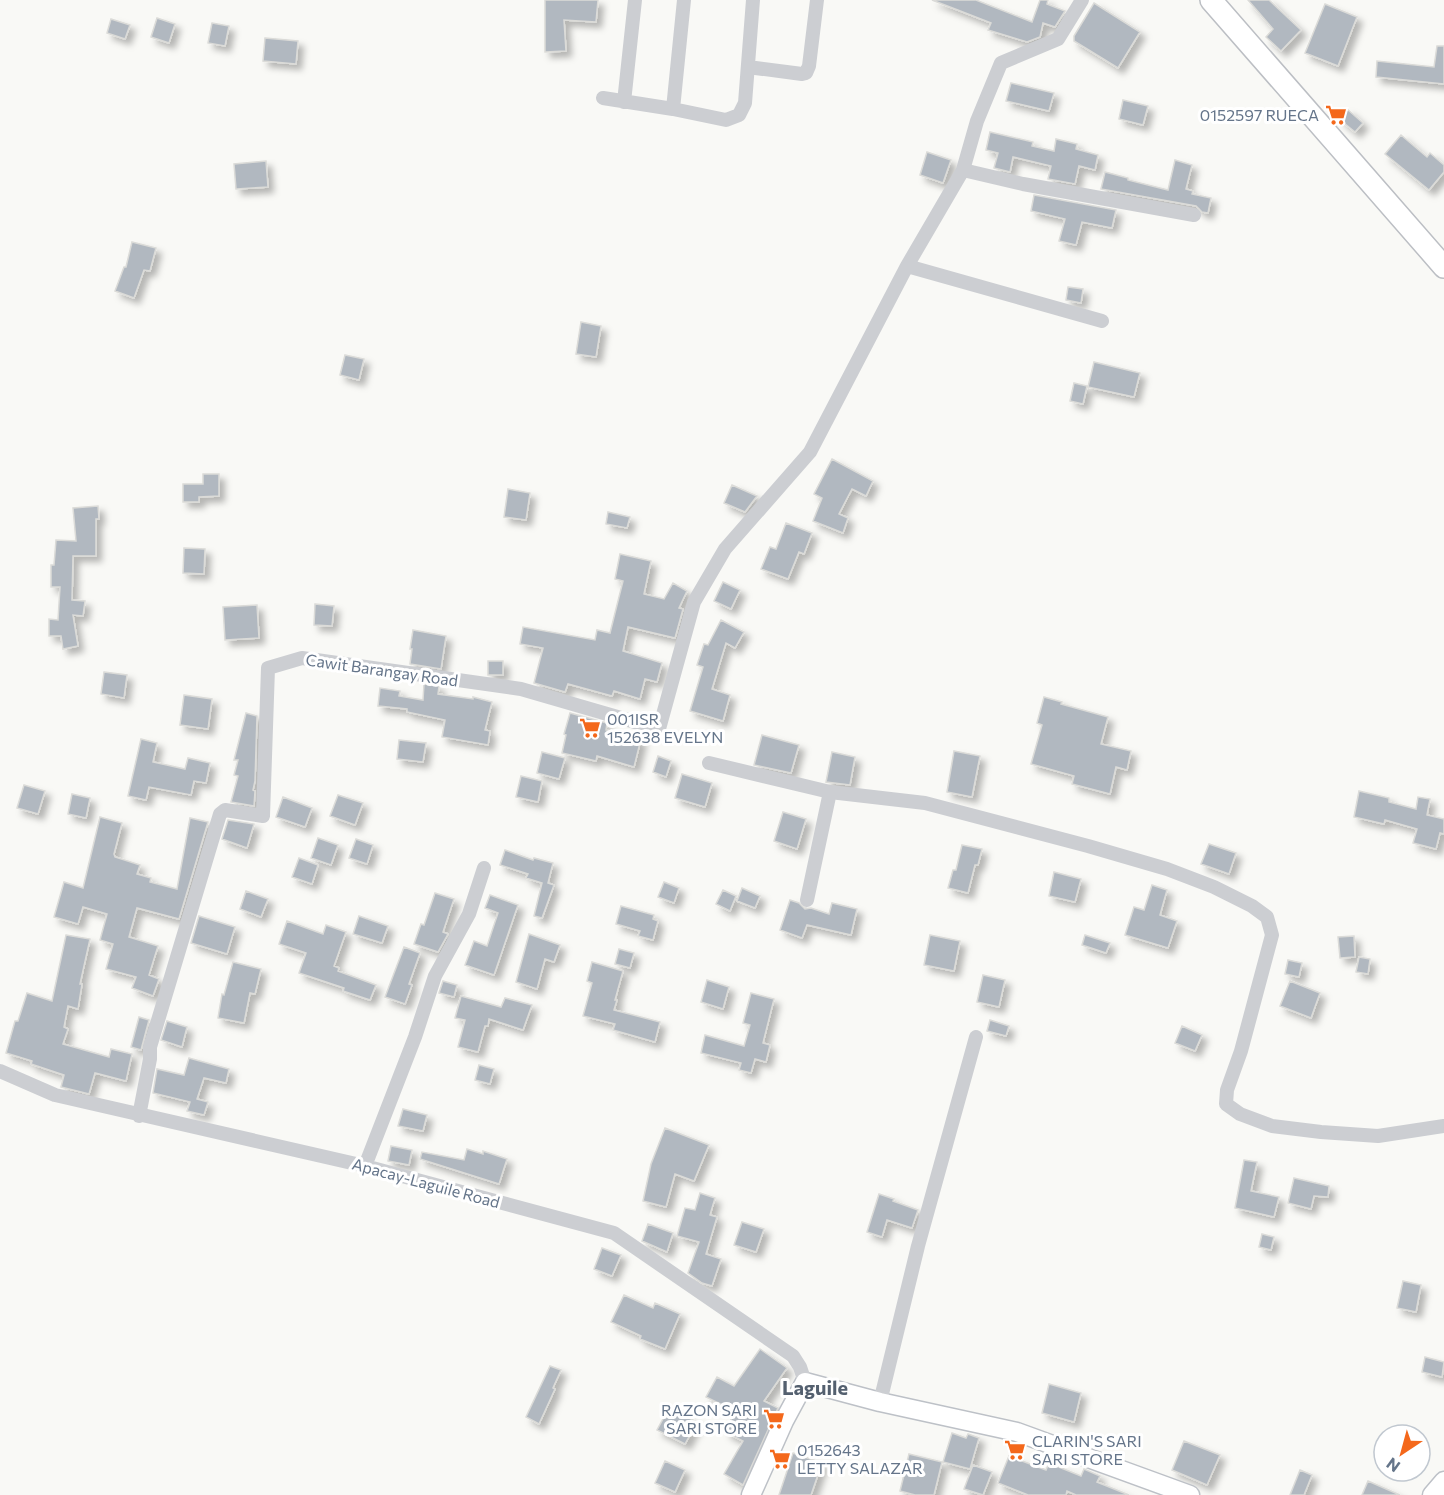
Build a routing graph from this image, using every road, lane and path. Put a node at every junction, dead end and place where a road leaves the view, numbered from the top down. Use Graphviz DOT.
graph roads {
  1 [pos="635,0"];
  2 [pos="684,0"];
  3 [pos="753,0"];
  4 [pos="817,0"];
  5 [pos="1082,0"];
  6 [pos="1211,0"];
  7 [pos="748,67"];
  8 [pos="603,98"];
  9 [pos="624,102"];
  10 [pos="673,109"];
  11 [pos="963,170"];
  12 [pos="1194,215"];
  13 [pos="907,266"];
  14 [pos="1444,267"];
  15 [pos="1102,321"];
  16 [pos="709,763"];
  17 [pos="830,792"];
  18 [pos="484,868"];
  19 [pos="807,900"];
  20 [pos="976,1037"];
  21 [pos="0,1071"];
  22 [pos="139,1116"];
  23 [pos="1444,1126"];
  24 [pos="365,1166"];
  25 [pos="805,1382"];
  26 [pos="880,1402"];
  27 [pos="1444,1481"];
  28 [pos="752,1495"];
  29 [pos="1190,1495"];
  30 [pos="1432,1495"];
  1 -- 9 [label="street"];
  2 -- 10 [label="street"];
  3 -- 7 [label="street"];
  4 -- 7 [label="street"];
  5 -- 11 [label="street"];
  6 -- 14 [label="main road"];
  7 -- 10 [label="street"];
  8 -- 9 [label="street"];
  9 -- 10 [label="street"];
  11 -- 12 [label="street"];
  11 -- 13 [label="street"];
  13 -- 15 [label="street"];
  13 -- 22 [label="street, Cawit Barangay Road"];
  16 -- 17 [label="street"];
  17 -- 19 [label="street"];
  17 -- 23 [label="street"];
  18 -- 24 [label="street"];
  20 -- 26 [label="street"];
  21 -- 22 [label="street, Apacay-Laguile Road"];
  22 -- 24 [label="street, Apacay-Laguile Road"];
  24 -- 25 [label="street, Apacay-Laguile Road"];
  25 -- 26 [label="street"];
  25 -- 28 [label="street"];
  26 -- 29 [label="street"];
  27 -- 30 [label="street"];
}
